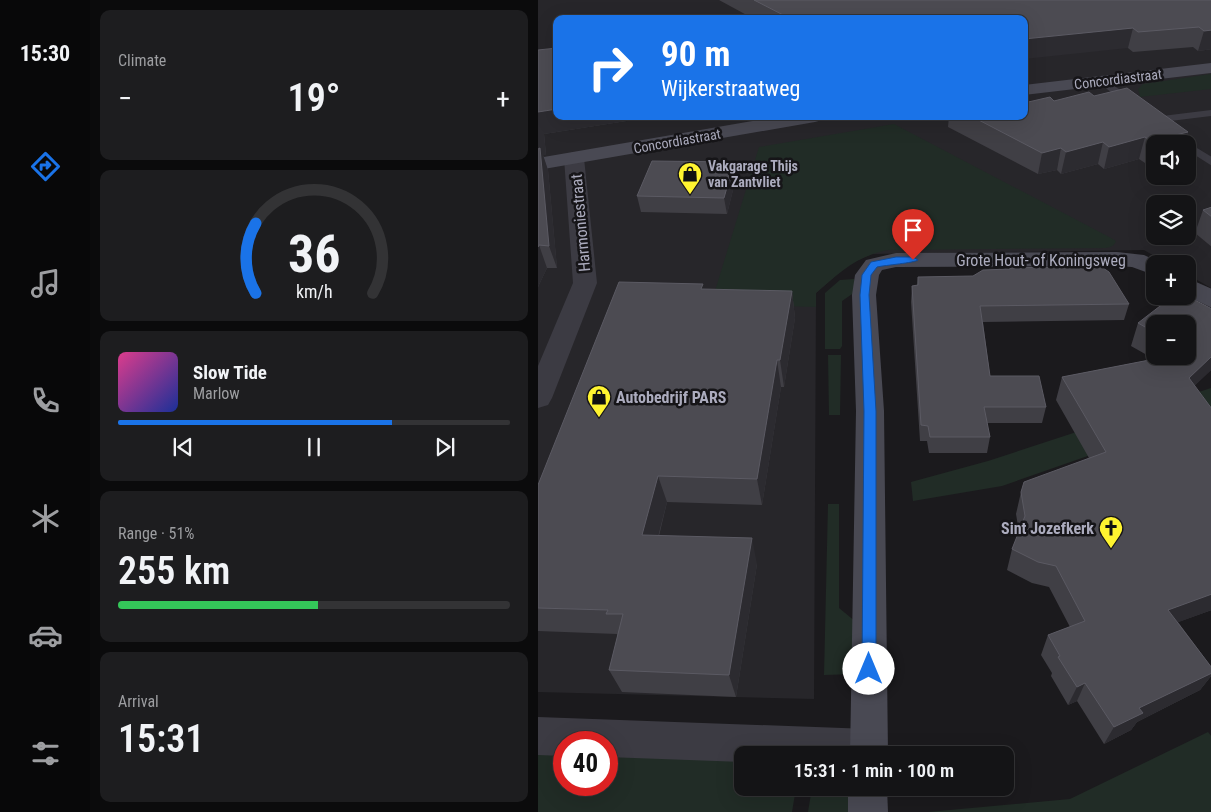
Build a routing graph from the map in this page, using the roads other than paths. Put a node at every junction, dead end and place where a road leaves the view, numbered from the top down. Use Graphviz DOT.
graph roads {
  1 [pos="1212,68"];
  2 [pos="1103,81"];
  3 [pos="1028,90"];
  4 [pos="1212,113"];
  5 [pos="1147,115"];
  6 [pos="792,120"];
  7 [pos="1173,135"];
  8 [pos="1196,152"];
  9 [pos="574,158"];
  10 [pos="1212,163"];
  11 [pos="538,164"];
  12 [pos="1146,264"];
  13 [pos="1196,291"];
  14 [pos="1212,300"];
  15 [pos="538,398"];
  16 [pos="538,736"];
  17 [pos="745,746"];
  18 [pos="869,746"];
  19 [pos="868,796"];
  20 [pos="868,812"];
  1 -- 2 [label="street, Concordiastraat"];
  2 -- 3 [label="street, Concordiastraat"];
  2 -- 5 [label="lane"];
  4 -- 5 [label="lane"];
  5 -- 7 [label="lane"];
  6 -- 9 [label="street, Concordiastraat"];
  8 -- 10 [label="lane"];
  9 -- 11 [label="street, Concordiastraat"];
  9 -- 15 [label="street, Harmoniestraat"];
  12 -- 18 [label="street, Grote Hout- of Koningsweg"];
  13 -- 14 [label="street"];
  16 -- 17 [label="street"];
  19 -- 20 [label="street"];
}
